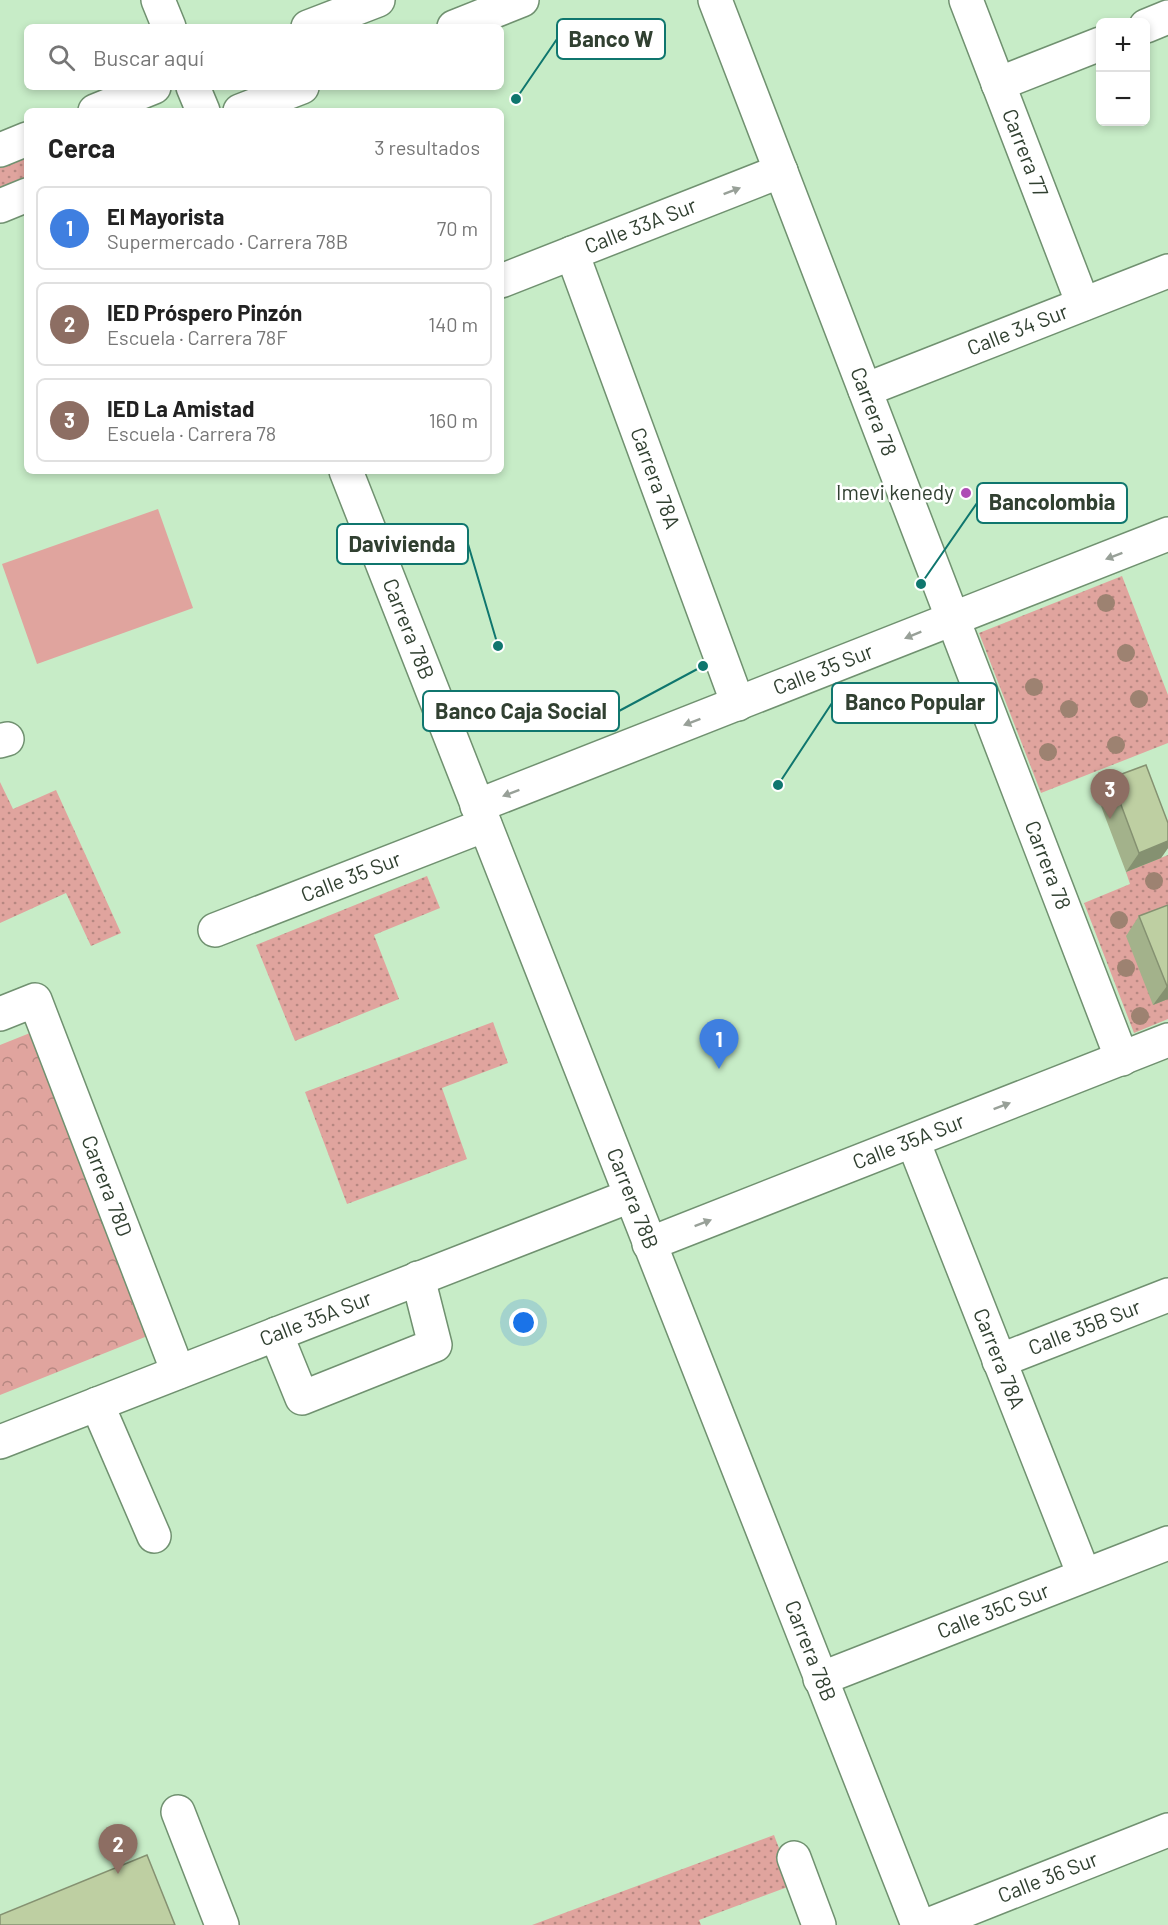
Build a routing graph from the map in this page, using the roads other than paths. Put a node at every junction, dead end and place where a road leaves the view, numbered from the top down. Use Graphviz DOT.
graph roads {
  1 [pos="158,0"];
  2 [pos="378,0"];
  3 [pos="522,0"];
  4 [pos="716,0"];
  5 [pos="966,0"];
  6 [pos="1168,17"];
  7 [pos="168,24"];
  8 [pos="316,24"];
  9 [pos="462,24"];
  10 [pos="1150,24"];
  11 [pos="1096,46"];
  12 [pos="998,84"];
  13 [pos="147,90"];
  14 [pos="194,90"];
  15 [pos="294,90"];
  16 [pos="102,108"];
  17 [pos="201,108"];
  18 [pos="248,108"];
  19 [pos="24,140"];
  20 [pos="0,150"];
  21 [pos="781,171"];
  22 [pos="24,196"];
  23 [pos="0,206"];
  24 [pos="572,253"];
  25 [pos="1168,271"];
  26 [pos="504,280"];
  27 [pos="1083,304"];
  28 [pos="865,390"];
  29 [pos="347,474"];
  30 [pos="1168,534"];
  31 [pos="953,619"];
  32 [pos="738,704"];
  33 [pos="481,815"];
  34 [pos="215,930"];
  35 [pos="0,1014"];
  36 [pos="1168,1040"];
  37 [pos="1122,1059"];
  38 [pos="913,1141"];
  39 [pos="630,1196"];
  40 [pos="649,1244"];
  41 [pos="418,1278"];
  42 [pos="1168,1295"];
  43 [pos="276,1334"];
  44 [pos="999,1361"];
  45 [pos="178,1372"];
  46 [pos="98,1404"];
  47 [pos="0,1442"];
  48 [pos="154,1536"];
  49 [pos="1168,1543"];
  50 [pos="1084,1575"];
  51 [pos="820,1679"];
  52 [pos="178,1812"];
  53 [pos="1167,1833"];
  54 [pos="794,1858"];
  55 [pos="222,1925"];
  56 [pos="819,1925"];
  57 [pos="918,1925"];
  58 [pos="928,1925"];
  1 -- 7 [label="street"];
  2 -- 8 [label="street"];
  3 -- 9 [label="street"];
  4 -- 21 [label="street, Carrera 78"];
  5 -- 12 [label="street, Carrera 77"];
  6 -- 10 [label="street"];
  11 -- 12 [label="street"];
  12 -- 27 [label="street, Carrera 77"];
  13 -- 16 [label="street"];
  14 -- 17 [label="street"];
  15 -- 18 [label="street"];
  19 -- 20 [label="street"];
  24 -- 21 [label="street, Calle 33A Sur, one-way"];
  21 -- 28 [label="street, Carrera 78"];
  22 -- 23 [label="street"];
  24 -- 26 [label="street, Calle 33A Sur"];
  24 -- 32 [label="street, Carrera 78A"];
  25 -- 27 [label="street, Calle 34 Sur"];
  27 -- 28 [label="street, Calle 34 Sur"];
  28 -- 31 [label="street, Carrera 78"];
  29 -- 33 [label="street, Carrera 78B"];
  30 -- 31 [label="street, Calle 35 Sur, one-way"];
  31 -- 32 [label="street, Calle 35 Sur, one-way"];
  31 -- 37 [label="street, Carrera 78"];
  32 -- 33 [label="street, Calle 35 Sur, one-way"];
  33 -- 34 [label="street, Calle 35 Sur"];
  33 -- 39 [label="street, Carrera 78B"];
  35 -- 45 [label="street, Carrera 78D"];
  36 -- 37 [label="street, Calle 35A Sur"];
  38 -- 37 [label="street, Calle 35A Sur, one-way"];
  40 -- 38 [label="street, Calle 35A Sur, one-way"];
  38 -- 44 [label="street, Carrera 78A"];
  39 -- 40 [label="street, Carrera 78B"];
  39 -- 41 [label="street, Calle 35A Sur"];
  40 -- 51 [label="street, Carrera 78B"];
  41 -- 43 [label="street, Calle 35A Sur"];
  41 -- 43 [label="street"];
  42 -- 44 [label="street, Calle 35B Sur"];
  43 -- 45 [label="street, Calle 35A Sur"];
  44 -- 50 [label="street, Carrera 78A"];
  45 -- 46 [label="street, Calle 35A Sur"];
  46 -- 47 [label="street, Calle 35A Sur"];
  46 -- 48 [label="street"];
  49 -- 50 [label="street, Calle 35C Sur"];
  50 -- 51 [label="street, Calle 35C Sur"];
  51 -- 57 [label="street, Carrera 78B"];
  52 -- 55 [label="street"];
  53 -- 58 [label="street, Calle 36 Sur"];
  54 -- 56 [label="street"];
}
